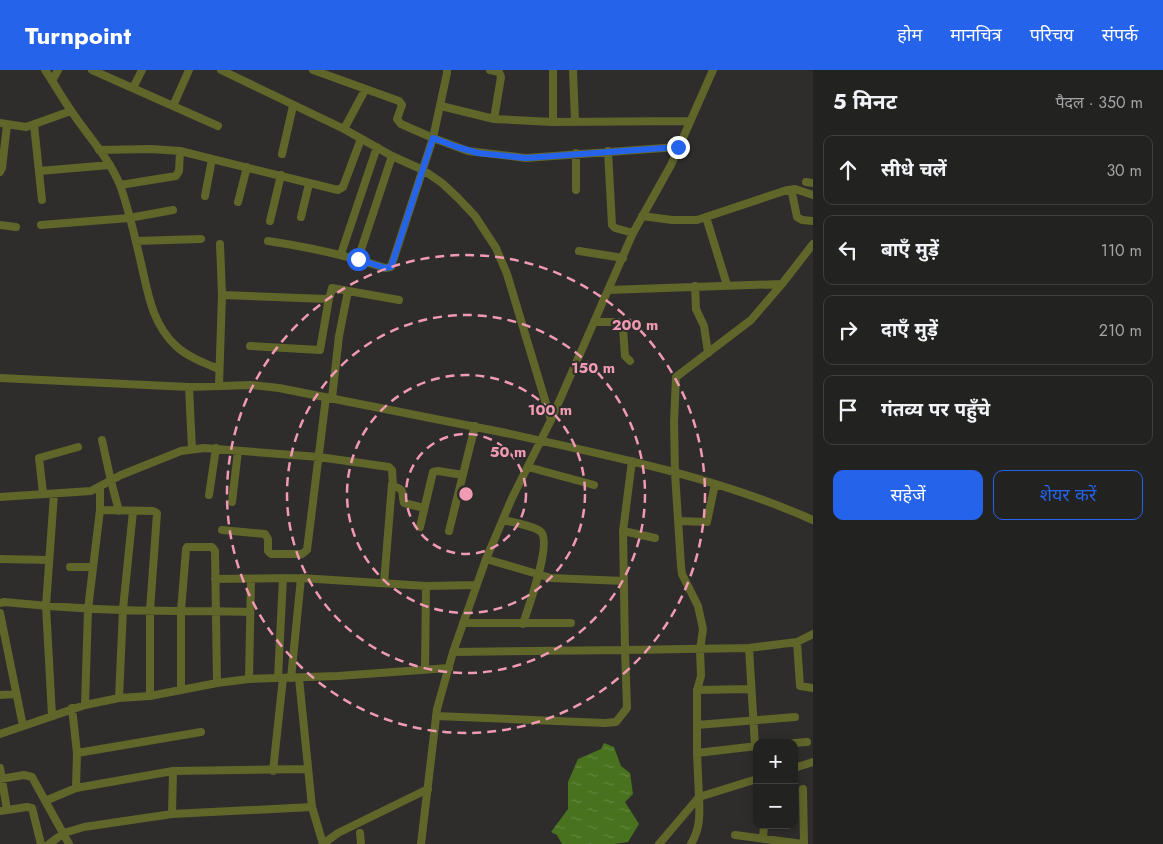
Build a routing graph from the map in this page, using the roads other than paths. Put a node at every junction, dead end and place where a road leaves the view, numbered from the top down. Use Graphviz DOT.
graph roads {
  1 [pos="45,70"];
  2 [pos="58,70"];
  3 [pos="142,70"];
  4 [pos="190,70"];
  5 [pos="221,70"];
  6 [pos="313,70"];
  7 [pos="447,70"];
  8 [pos="490,70"];
  9 [pos="553,70"];
  10 [pos="573,70"];
  11 [pos="713,70"];
  12 [pos="98,71"];
  13 [pos="52,81"];
  14 [pos="133,88"];
  15 [pos="365,90"];
  16 [pos="173,106"];
  17 [pos="293,106"];
  18 [pos="441,106"];
  19 [pos="71,111"];
  20 [pos="494,119"];
  21 [pos="575,121"];
  22 [pos="690,121"];
  23 [pos="552,122"];
  24 [pos="4,124"];
  25 [pos="34,125"];
  26 [pos="218,126"];
  27 [pos="344,129"];
  28 [pos="433,138"];
  29 [pos="361,139"];
  30 [pos="377,147"];
  31 [pos="678,147"];
  32 [pos="99,150"];
  33 [pos="180,151"];
  34 [pos="608,151"];
  35 [pos="576,153"];
  36 [pos="282,154"];
  37 [pos="392,156"];
  38 [pos="212,158"];
  39 [pos="110,165"];
  40 [pos="247,167"];
  41 [pos="423,170"];
  42 [pos="0,172"];
  43 [pos="39,172"];
  44 [pos="281,175"];
  45 [pos="309,184"];
  46 [pos="120,186"];
  47 [pos="576,190"];
  48 [pos="789,190"];
  49 [pos="206,196"];
  50 [pos="813,196"];
  51 [pos="42,200"];
  52 [pos="238,202"];
  53 [pos="173,210"];
  54 [pos="642,216"];
  55 [pos="301,217"];
  56 [pos="706,217"];
  57 [pos="129,218"];
  58 [pos="270,221"];
  59 [pos="813,221"];
  60 [pos="0,224"];
  61 [pos="40,226"];
  62 [pos="16,227"];
  63 [pos="634,233"];
  64 [pos="201,239"];
  65 [pos="268,240"];
  66 [pos="136,241"];
  67 [pos="220,244"];
  68 [pos="813,244"];
  69 [pos="579,251"];
  70 [pos="341,254"];
  71 [pos="623,258"];
  72 [pos="358,259"];
  73 [pos="782,284"];
  74 [pos="727,285"];
  75 [pos="695,286"];
  76 [pos="608,290"];
  77 [pos="348,291"];
  78 [pos="222,295"];
  79 [pos="329,298"];
  80 [pos="399,300"];
  81 [pos="594,322"];
  82 [pos="250,346"];
  83 [pos="708,353"];
  84 [pos="630,361"];
  85 [pos="219,370"];
  86 [pos="0,378"];
  87 [pos="219,385"];
  88 [pos="189,387"];
  89 [pos="329,398"];
  90 [pos="551,420"];
  91 [pos="475,426"];
  92 [pos="102,440"];
  93 [pos="540,440"];
  94 [pos="78,447"];
  95 [pos="216,448"];
  96 [pos="192,449"];
  97 [pos="238,450"];
  98 [pos="319,457"];
  99 [pos="632,461"];
  100 [pos="528,467"];
  101 [pos="675,473"];
  102 [pos="463,475"];
  103 [pos="111,481"];
  104 [pos="392,484"];
  105 [pos="714,484"];
  106 [pos="594,486"];
  107 [pos="100,488"];
  108 [pos="43,493"];
  109 [pos="54,494"];
  110 [pos="209,494"];
  111 [pos="0,497"];
  112 [pos="232,502"];
  113 [pos="424,508"];
  114 [pos="100,510"];
  115 [pos="119,511"];
  116 [pos="133,511"];
  117 [pos="503,520"];
  118 [pos="813,520"];
  119 [pos="679,522"];
  120 [pos="420,527"];
  121 [pos="222,530"];
  122 [pos="449,531"];
  123 [pos="623,531"];
  124 [pos="655,538"];
  125 [pos="0,559"];
  126 [pos="486,559"];
  127 [pos="48,560"];
  128 [pos="70,567"];
  129 [pos="93,567"];
  130 [pos="538,575"];
  131 [pos="283,578"];
  132 [pos="301,578"];
  133 [pos="215,579"];
  134 [pos="251,579"];
  135 [pos="624,581"];
  136 [pos="384,583"];
  137 [pos="426,586"];
  138 [pos="476,586"];
  139 [pos="0,603"];
  140 [pos="46,606"];
  141 [pos="88,609"];
  142 [pos="123,609"];
  143 [pos="150,610"];
  144 [pos="216,610"];
  145 [pos="181,611"];
  146 [pos="249,612"];
  147 [pos="0,613"];
  148 [pos="463,623"];
  149 [pos="571,623"];
  150 [pos="523,624"];
  151 [pos="813,634"];
  152 [pos="797,642"];
  153 [pos="748,648"];
  154 [pos="625,650"];
  155 [pos="700,650"];
  156 [pos="453,652"];
  157 [pos="449,668"];
  158 [pos="424,669"];
  159 [pos="288,678"];
  160 [pos="249,679"];
  161 [pos="217,683"];
  162 [pos="813,688"];
  163 [pos="181,689"];
  164 [pos="750,689"];
  165 [pos="697,690"];
  166 [pos="16,694"];
  167 [pos="0,695"];
  168 [pos="150,696"];
  169 [pos="119,698"];
  170 [pos="85,704"];
  171 [pos="72,708"];
  172 [pos="52,716"];
  173 [pos="436,716"];
  174 [pos="795,717"];
  175 [pos="752,721"];
  176 [pos="697,725"];
  177 [pos="23,726"];
  178 [pos="201,732"];
  179 [pos="0,734"];
  180 [pos="755,739"];
  181 [pos="807,742"];
  182 [pos="798,743"];
  183 [pos="753,746"];
  184 [pos="77,753"];
  185 [pos="697,753"];
  186 [pos="813,762"];
  187 [pos="798,767"];
  188 [pos="0,768"];
  189 [pos="308,769"];
  190 [pos="273,770"];
  191 [pos="173,771"];
  192 [pos="1,779"];
  193 [pos="753,780"];
  194 [pos="76,788"];
  195 [pos="428,789"];
  196 [pos="803,789"];
  197 [pos="699,797"];
  198 [pos="46,801"];
  199 [pos="312,807"];
  200 [pos="4,810"];
  201 [pos="172,814"];
  202 [pos="764,829"];
  203 [pos="64,833"];
  204 [pos="360,833"];
  205 [pos="735,835"];
  206 [pos="763,839"];
  207 [pos="41,844"];
  208 [pos="50,844"];
  209 [pos="69,844"];
  210 [pos="323,844"];
  211 [pos="361,844"];
  212 [pos="421,844"];
  213 [pos="659,844"];
  214 [pos="691,844"];
  215 [pos="803,844"];
  1 -- 13 [label="street"];
  2 -- 13 [label="street"];
  3 -- 14 [label="street"];
  4 -- 16 [label="street"];
  5 -- 17 [label="street"];
  6 -- 15 [label="street"];
  7 -- 18 [label="street"];
  8 -- 20 [label="street"];
  9 -- 23 [label="street"];
  10 -- 21 [label="street"];
  11 -- 22 [label="street"];
  12 -- 14 [label="street"];
  13 -- 19 [label="street"];
  14 -- 16 [label="street"];
  15 -- 27 [label="street"];
  15 -- 28 [label="street"];
  16 -- 26 [label="street"];
  17 -- 27 [label="street"];
  17 -- 36 [label="street"];
  18 -- 20 [label="street"];
  18 -- 28 [label="street"];
  19 -- 25 [label="street"];
  19 -- 32 [label="street"];
  20 -- 23 [label="street"];
  21 -- 22 [label="street"];
  21 -- 23 [label="street"];
  22 -- 31 [label="street"];
  24 -- 25 [label="street"];
  24 -- 42 [label="street"];
  25 -- 43 [label="street"];
  27 -- 29 [label="street"];
  28 -- 35 [label="street"];
  28 -- 41 [label="street"];
  29 -- 30 [label="street"];
  29 -- 45 [label="street"];
  30 -- 37 [label="street"];
  30 -- 70 [label="street"];
  31 -- 34 [label="street"];
  31 -- 54 [label="street"];
  32 -- 33 [label="street"];
  32 -- 39 [label="street"];
  33 -- 38 [label="street"];
  33 -- 46 [label="street"];
  34 -- 35 [label="street"];
  34 -- 63 [label="street"];
  35 -- 47 [label="street"];
  37 -- 41 [label="street"];
  37 -- 72 [label="street"];
  38 -- 40 [label="street"];
  38 -- 49 [label="street"];
  39 -- 43 [label="street"];
  39 -- 46 [label="street"];
  40 -- 44 [label="street"];
  40 -- 52 [label="street"];
  41 -- 72 [label="street"];
  41 -- 90 [label="street"];
  43 -- 51 [label="street"];
  44 -- 45 [label="street"];
  44 -- 58 [label="street"];
  45 -- 55 [label="street"];
  46 -- 57 [label="street"];
  48 -- 50 [label="street"];
  48 -- 56 [label="street"];
  48 -- 59 [label="street"];
  53 -- 57 [label="street"];
  54 -- 56 [label="street"];
  54 -- 63 [label="street"];
  56 -- 74 [label="street"];
  57 -- 61 [label="street"];
  57 -- 66 [label="street"];
  60 -- 62 [label="street"];
  63 -- 71 [label="street"];
  64 -- 66 [label="street"];
  65 -- 70 [label="street"];
  66 -- 85 [label="street"];
  67 -- 78 [label="street"];
  68 -- 73 [label="street"];
  69 -- 71 [label="street"];
  70 -- 72 [label="street"];
  71 -- 76 [label="street"];
  73 -- 74 [label="street"];
  73 -- 83 [label="street"];
  74 -- 75 [label="street"];
  75 -- 76 [label="street"];
  75 -- 83 [label="street"];
  76 -- 81 [label="street"];
  77 -- 79 [label="street"];
  77 -- 80 [label="street"];
  77 -- 89 [label="street"];
  78 -- 79 [label="street"];
  78 -- 85 [label="street"];
  79 -- 82 [label="street"];
  81 -- 84 [label="street"];
  81 -- 90 [label="street"];
  83 -- 101 [label="street"];
  85 -- 87 [label="street"];
  86 -- 88 [label="street"];
  87 -- 88 [label="street"];
  87 -- 89 [label="street"];
  88 -- 96 [label="street"];
  89 -- 91 [label="street"];
  89 -- 98 [label="street"];
  90 -- 93 [label="street"];
  91 -- 93 [label="street"];
  91 -- 102 [label="street"];
  92 -- 103 [label="street"];
  93 -- 99 [label="street"];
  93 -- 100 [label="street"];
  94 -- 108 [label="street"];
  95 -- 96 [label="street"];
  95 -- 97 [label="street"];
  95 -- 110 [label="street"];
  96 -- 103 [label="street"];
  97 -- 98 [label="street"];
  97 -- 112 [label="street"];
  98 -- 104 [label="street"];
  98 -- 121 [label="street"];
  99 -- 101 [label="street"];
  99 -- 123 [label="street"];
  100 -- 106 [label="street"];
  100 -- 117 [label="street"];
  101 -- 105 [label="street"];
  101 -- 119 [label="street"];
  102 -- 113 [label="street"];
  102 -- 122 [label="street"];
  103 -- 107 [label="street"];
  103 -- 115 [label="street"];
  104 -- 113 [label="street"];
  104 -- 136 [label="street"];
  105 -- 118 [label="street"];
  105 -- 119 [label="street"];
  107 -- 109 [label="street"];
  107 -- 114 [label="street"];
  108 -- 109 [label="street"];
  108 -- 111 [label="street"];
  109 -- 127 [label="street"];
  113 -- 120 [label="street"];
  114 -- 115 [label="street"];
  114 -- 129 [label="street"];
  115 -- 116 [label="street"];
  116 -- 142 [label="street"];
  116 -- 143 [label="street"];
  117 -- 126 [label="street"];
  117 -- 130 [label="street"];
  119 -- 155 [label="street"];
  123 -- 124 [label="street"];
  123 -- 135 [label="street"];
  125 -- 127 [label="street"];
  126 -- 130 [label="street"];
  126 -- 138 [label="street"];
  127 -- 140 [label="street"];
  128 -- 129 [label="street"];
  129 -- 141 [label="street"];
  130 -- 135 [label="street"];
  130 -- 150 [label="street"];
  131 -- 132 [label="street"];
  131 -- 134 [label="street"];
  131 -- 159 [label="street"];
  132 -- 136 [label="street"];
  132 -- 159 [label="street"];
  133 -- 134 [label="street"];
  133 -- 144 [label="street"];
  133 -- 145 [label="street"];
  134 -- 146 [label="street"];
  135 -- 154 [label="street"];
  136 -- 137 [label="street"];
  137 -- 138 [label="street"];
  137 -- 158 [label="street"];
  138 -- 148 [label="street"];
  139 -- 140 [label="street"];
  140 -- 141 [label="street"];
  140 -- 172 [label="street"];
  141 -- 142 [label="street"];
  141 -- 170 [label="street"];
  142 -- 143 [label="street"];
  142 -- 169 [label="street"];
  143 -- 145 [label="street"];
  143 -- 168 [label="street"];
  144 -- 145 [label="street"];
  144 -- 146 [label="street"];
  144 -- 161 [label="street"];
  145 -- 163 [label="street"];
  146 -- 160 [label="street"];
  147 -- 166 [label="street"];
  148 -- 150 [label="street"];
  148 -- 156 [label="street"];
  149 -- 150 [label="street"];
  151 -- 152 [label="street"];
  152 -- 153 [label="street"];
  152 -- 162 [label="street"];
  153 -- 155 [label="street"];
  153 -- 164 [label="street"];
  154 -- 155 [label="street"];
  154 -- 156 [label="street"];
  154 -- 173 [label="street"];
  155 -- 165 [label="street"];
  156 -- 157 [label="street"];
  157 -- 158 [label="street"];
  157 -- 173 [label="street"];
  158 -- 159 [label="street"];
  159 -- 160 [label="street"];
  159 -- 189 [label="street"];
  159 -- 190 [label="street"];
  160 -- 161 [label="street"];
  161 -- 163 [label="street"];
  163 -- 168 [label="street"];
  164 -- 165 [label="street"];
  164 -- 175 [label="street"];
  165 -- 176 [label="street"];
  166 -- 167 [label="street"];
  166 -- 177 [label="street"];
  168 -- 169 [label="street"];
  169 -- 170 [label="street"];
  170 -- 171 [label="street"];
  171 -- 172 [label="street"];
  171 -- 184 [label="street"];
  172 -- 177 [label="street"];
  173 -- 195 [label="street"];
  174 -- 175 [label="street"];
  175 -- 176 [label="street"];
  175 -- 180 [label="street"];
  176 -- 185 [label="street"];
  177 -- 179 [label="street"];
  178 -- 184 [label="street"];
  181 -- 182 [label="street"];
  183 -- 185 [label="street"];
  184 -- 194 [label="street"];
  185 -- 197 [label="street"];
  186 -- 187 [label="street"];
  188 -- 192 [label="street"];
  189 -- 190 [label="street"];
  189 -- 199 [label="street"];
  190 -- 191 [label="street"];
  191 -- 194 [label="street"];
  191 -- 201 [label="street"];
  192 -- 198 [label="street"];
  192 -- 200 [label="street"];
  193 -- 197 [label="street"];
  194 -- 198 [label="street"];
  195 -- 210 [label="street"];
  195 -- 212 [label="street"];
  196 -- 215 [label="street"];
  197 -- 213 [label="street"];
  197 -- 214 [label="street"];
  198 -- 203 [label="street"];
  199 -- 201 [label="street"];
  199 -- 210 [label="street"];
  200 -- 207 [label="street"];
  201 -- 203 [label="street"];
  202 -- 206 [label="street"];
  203 -- 208 [label="street"];
  203 -- 209 [label="street"];
  204 -- 211 [label="street"];
  205 -- 206 [label="street"];
  206 -- 215 [label="street"];
}
